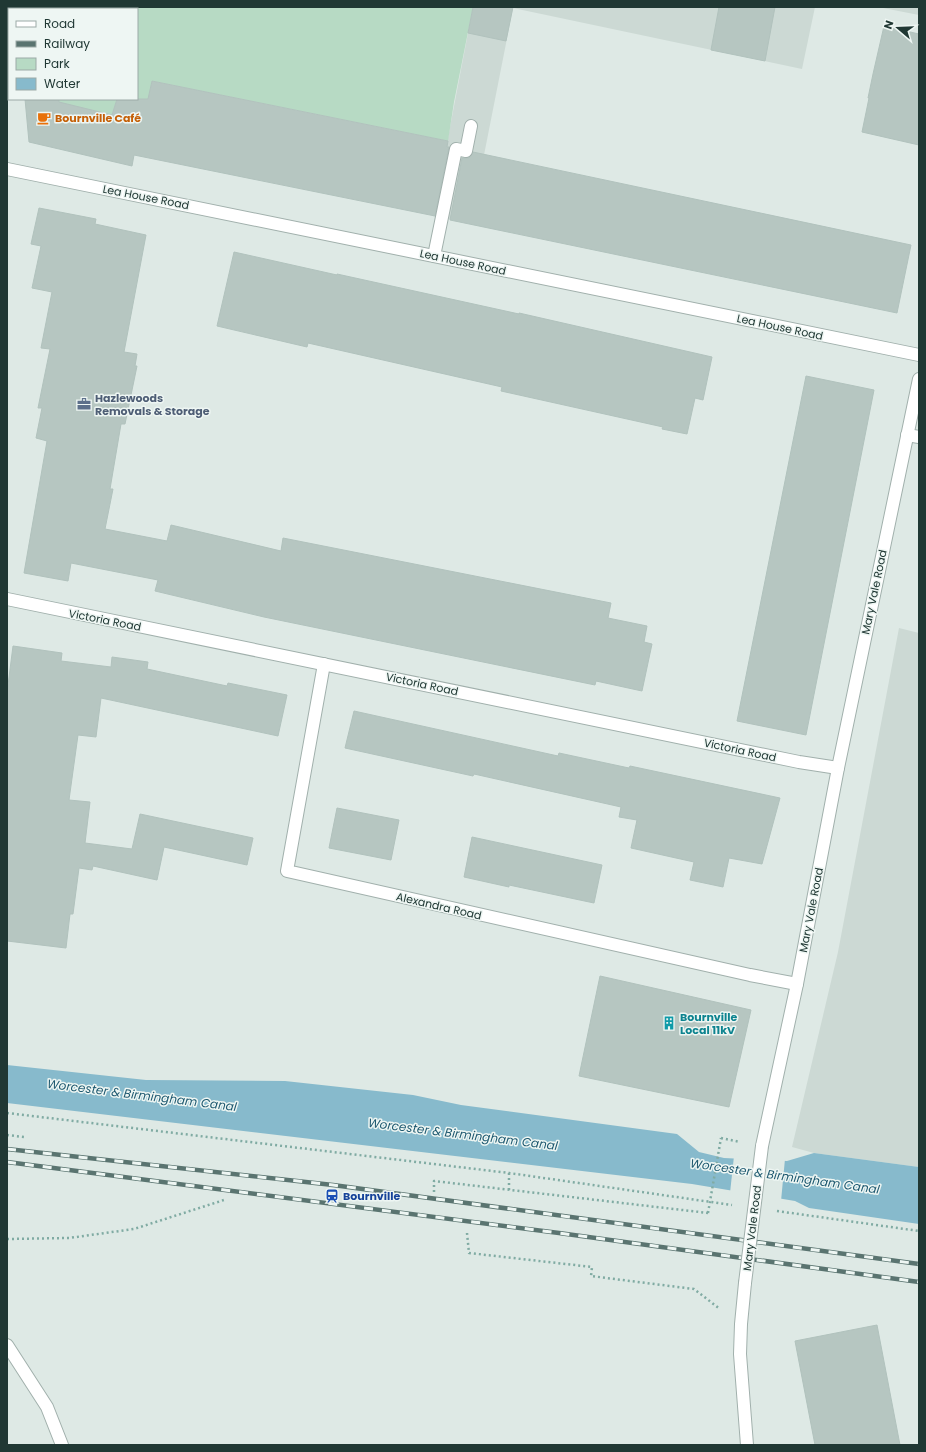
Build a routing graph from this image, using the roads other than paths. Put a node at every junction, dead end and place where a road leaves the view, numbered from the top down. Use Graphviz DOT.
graph roads {
  1 [pos="471,126"];
  2 [pos="7,169"];
  3 [pos="434,256"];
  4 [pos="919,355"];
  5 [pos="919,379"];
  6 [pos="907,435"];
  7 [pos="919,437"];
  8 [pos="7,599"];
  9 [pos="324,664"];
  10 [pos="838,768"];
  11 [pos="797,984"];
  12 [pos="7,1345"];
  13 [pos="62,1445"];
  14 [pos="746,1445"];
  1 -- 3 [label="street"];
  2 -- 3 [label="street, Lea House Road"];
  3 -- 4 [label="street, Lea House Road"];
  5 -- 6 [label="street, Mary Vale Road"];
  6 -- 7 [label="street"];
  6 -- 10 [label="street, Mary Vale Road"];
  8 -- 9 [label="street, Victoria Road"];
  9 -- 10 [label="street, Victoria Road"];
  9 -- 11 [label="street, Alexandra Road"];
  10 -- 11 [label="street, Mary Vale Road"];
  11 -- 14 [label="street, Mary Vale Road, bridge"];
  12 -- 13 [label="street"];
}
